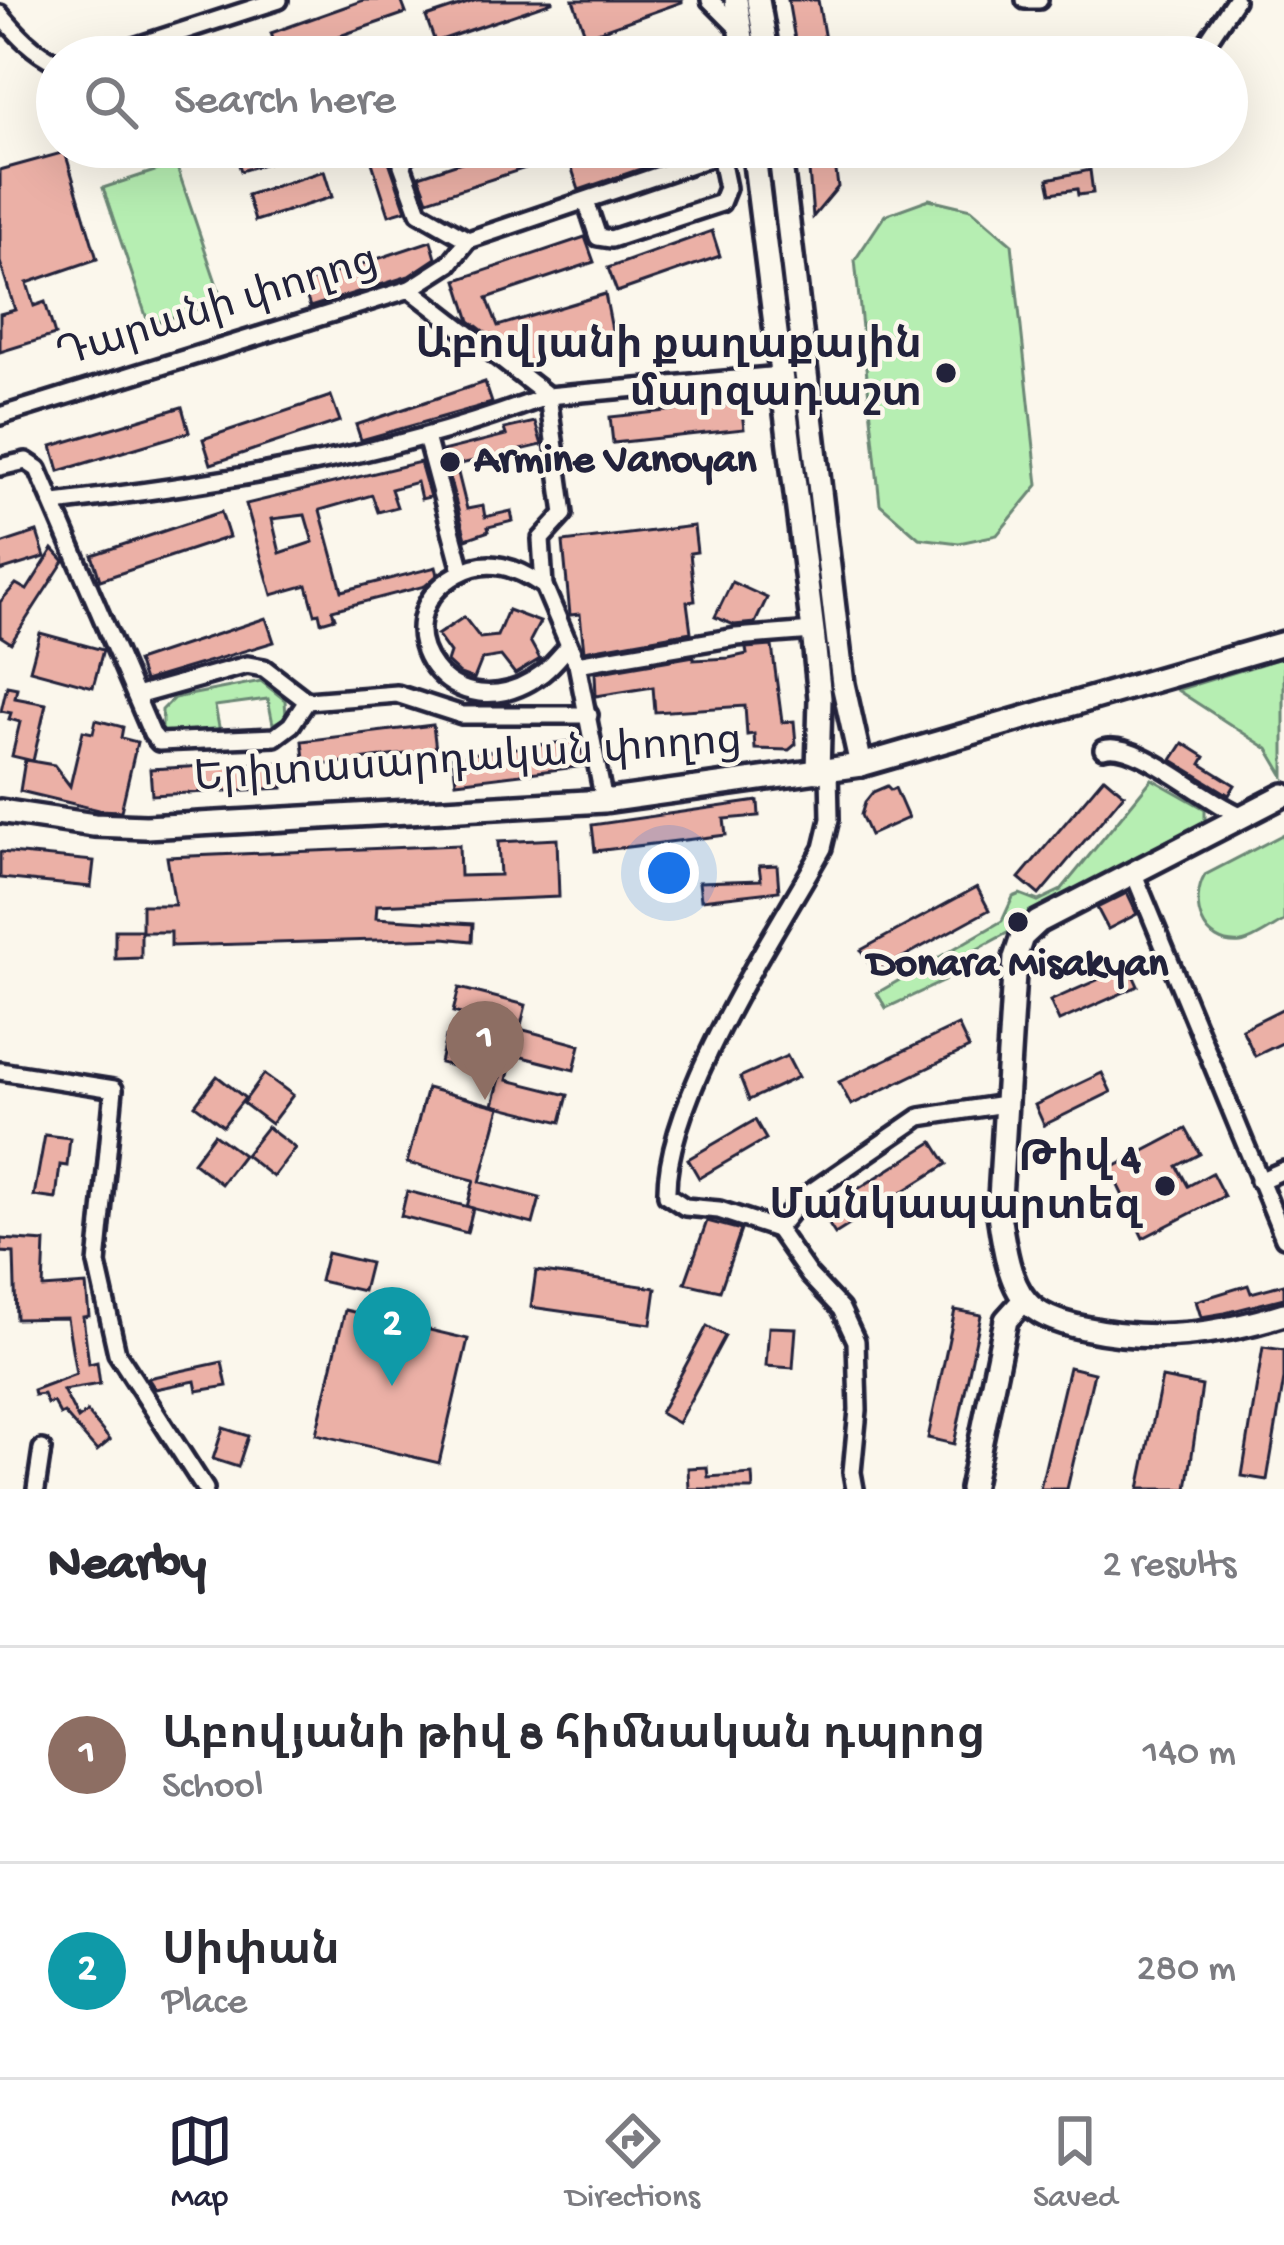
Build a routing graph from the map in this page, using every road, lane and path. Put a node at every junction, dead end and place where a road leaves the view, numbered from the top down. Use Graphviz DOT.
graph roads {
  1 [pos="279,0"];
  2 [pos="710,0"];
  3 [pos="736,0"];
  4 [pos="758,0"];
  5 [pos="1025,0"];
  6 [pos="1040,0"];
  7 [pos="1235,0"];
  8 [pos="0,14"];
  9 [pos="742,32"];
  10 [pos="168,36"];
  11 [pos="742,36"];
  12 [pos="764,36"];
  13 [pos="1211,36"];
  14 [pos="36,52"];
  15 [pos="403,168"];
  16 [pos="680,168"];
  17 [pos="723,168"];
  18 [pos="756,168"];
  19 [pos="781,168"];
  20 [pos="586,201"];
  21 [pos="468,240"];
  22 [pos="410,289"];
  23 [pos="782,375"];
  24 [pos="548,396"];
  25 [pos="0,416"];
  26 [pos="427,437"];
  27 [pos="0,467"];
  28 [pos="55,503"];
  29 [pos="462,571"];
  30 [pos="544,586"];
  31 [pos="813,631"];
  32 [pos="1284,643"];
  33 [pos="569,646"];
  34 [pos="577,664"];
  35 [pos="136,696"];
  36 [pos="307,701"];
  37 [pos="589,715"];
  38 [pos="1103,749"];
  39 [pos="861,765"];
  40 [pos="823,771"];
  41 [pos="1284,795"];
  42 [pos="604,801"];
  43 [pos="0,811"];
  44 [pos="1243,816"];
  45 [pos="1134,874"];
  46 [pos="0,1071"];
  47 [pos="1004,1104"];
  48 [pos="1284,1170"];
  49 [pos="1259,1181"];
  50 [pos="777,1229"];
  51 [pos="1282,1230"];
  52 [pos="1024,1300"];
  53 [pos="1284,1314"];
  54 [pos="43,1449"];
  55 [pos="36,1489"];
  56 [pos="205,1489"];
  57 [pos="855,1489"];
  58 [pos="971,1489"];
  1 -- 10 [label="street"];
  2 -- 9 [label="street"];
  3 -- 9 [label="street"];
  4 -- 12 [label="street"];
  5 -- 6 [label="street"];
  7 -- 13 [label="street"];
  8 -- 14 [label="street"];
  9 -- 11 [label="street"];
  15 -- 21 [label="street"];
  16 -- 20 [label="street"];
  17 -- 20 [label="street"];
  18 -- 23 [label="street"];
  19 -- 39 [label="street"];
  20 -- 21 [label="street"];
  21 -- 22 [label="street"];
  22 -- 24 [label="street, Դարանի փողոց"];
  22 -- 25 [label="street, Դարանի փողոց"];
  23 -- 24 [label="street"];
  23 -- 31 [label="street"];
  24 -- 26 [label="street"];
  24 -- 30 [label="street"];
  26 -- 28 [label="street"];
  26 -- 29 [label="street"];
  27 -- 28 [label="street"];
  28 -- 35 [label="street"];
  29 -- 30 [label="street"];
  29 -- 33 [label="street"];
  30 -- 33 [label="street"];
  31 -- 34 [label="street"];
  31 -- 40 [label="street"];
  32 -- 39 [label="street, Երիտասարդական փողոց"];
  33 -- 34 [label="street"];
  34 -- 37 [label="street"];
  35 -- 36 [label="street"];
  35 -- 36 [label="street"];
  36 -- 37 [label="street"];
  37 -- 42 [label="street"];
  38 -- 44 [label="street"];
  39 -- 40 [label="street, Երիտասարդական փողոց"];
  40 -- 42 [label="street, Երիտասարդական փողոց"];
  40 -- 50 [label="street"];
  41 -- 44 [label="street"];
  42 -- 43 [label="street, Երիտասարդական փողոց"];
  44 -- 45 [label="street"];
  45 -- 47 [label="street"];
  45 -- 49 [label="street"];
  46 -- 56 [label="street"];
  47 -- 50 [label="street"];
  47 -- 52 [label="street"];
  48 -- 49 [label="street"];
  49 -- 51 [label="street"];
  50 -- 57 [label="street"];
  52 -- 53 [label="street"];
  52 -- 58 [label="street"];
  54 -- 55 [label="street"];
}
